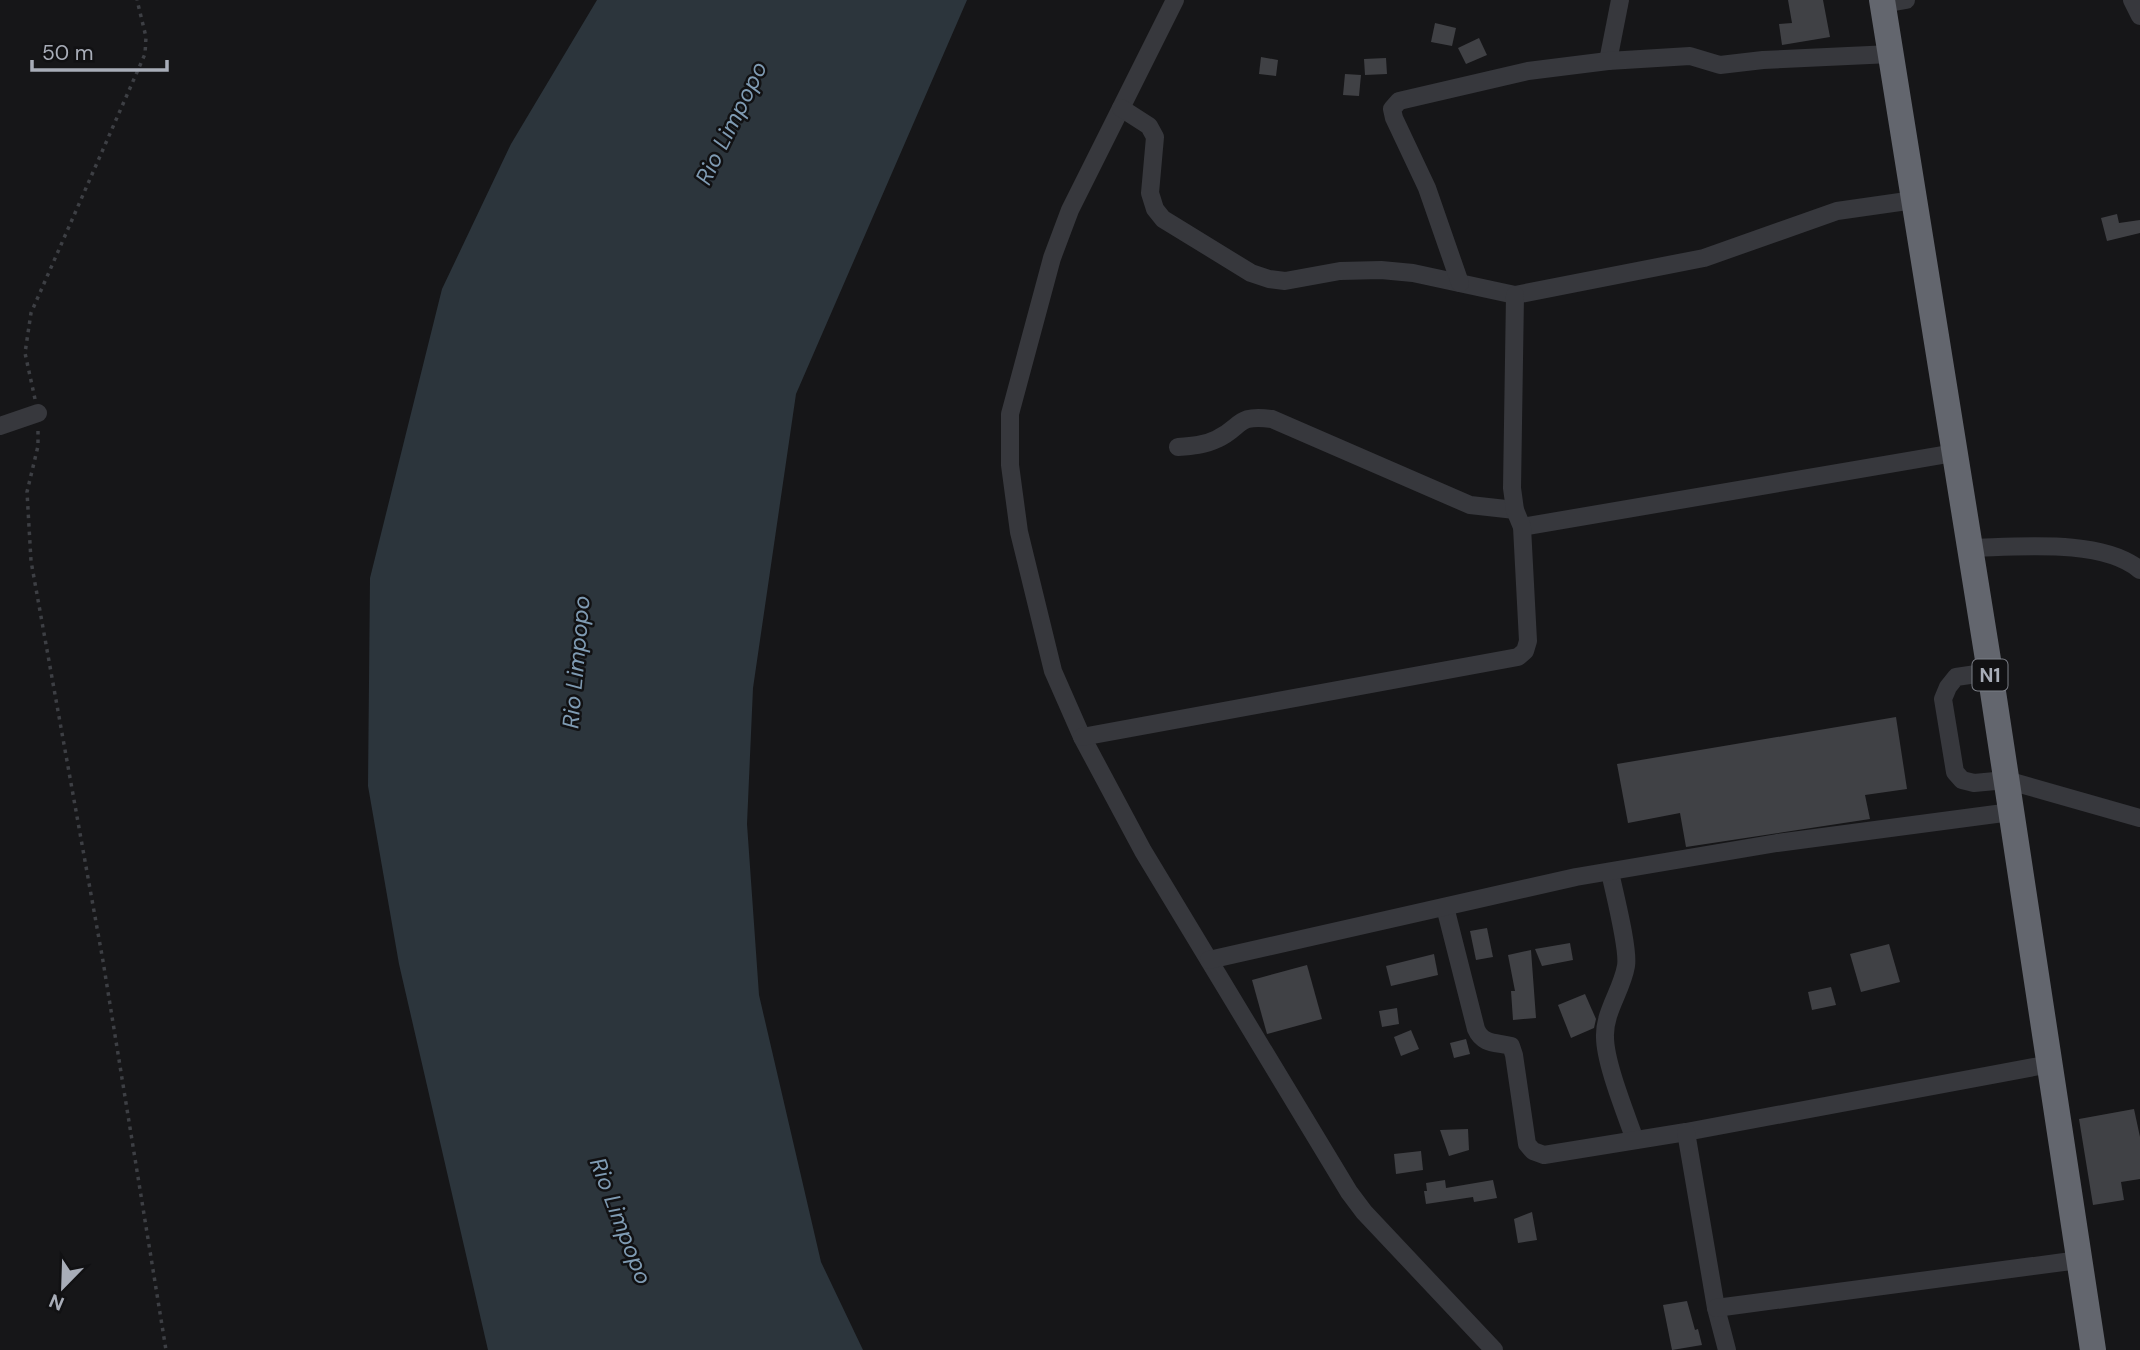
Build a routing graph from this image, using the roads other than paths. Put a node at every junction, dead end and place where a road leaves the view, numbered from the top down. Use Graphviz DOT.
graph roads {
  1 [pos="1175,0"];
  2 [pos="1620,0"];
  3 [pos="2132,0"];
  4 [pos="1890,1"];
  5 [pos="2140,16"];
  6 [pos="1891,54"];
  7 [pos="1608,61"];
  8 [pos="1121,107"];
  9 [pos="1914,200"];
  10 [pos="1460,283"];
  11 [pos="1515,295"];
  12 [pos="38,413"];
  13 [pos="0,426"];
  14 [pos="1178,447"];
  15 [pos="1954,453"];
  16 [pos="1515,510"];
  17 [pos="1522,527"];
  18 [pos="1969,548"];
  19 [pos="2140,570"];
  20 [pos="1990,672"];
  21 [pos="1082,737"];
  22 [pos="2006,779"];
  23 [pos="2011,812"];
  24 [pos="2140,818"];
  25 [pos="1610,872"];
  26 [pos="1445,907"];
  27 [pos="1209,960"];
  28 [pos="2050,1064"];
  29 [pos="1686,1132"];
  30 [pos="1635,1140"];
  31 [pos="2079,1259"];
  32 [pos="1716,1308"];
  33 [pos="1494,1350"];
  34 [pos="1727,1350"];
  35 [pos="2093,1350"];
  1 -- 8 [label="street"];
  2 -- 7 [label="street"];
  3 -- 5 [label="street"];
  4 -- 6 [label="highway, N1"];
  6 -- 7 [label="street"];
  6 -- 9 [label="highway, N1"];
  7 -- 10 [label="street"];
  8 -- 10 [label="street"];
  8 -- 21 [label="street"];
  9 -- 11 [label="street"];
  9 -- 15 [label="highway, N1"];
  10 -- 11 [label="street"];
  11 -- 16 [label="street"];
  12 -- 13 [label="street"];
  14 -- 16 [label="street"];
  15 -- 17 [label="street"];
  15 -- 18 [label="highway, N1"];
  16 -- 17 [label="street"];
  17 -- 21 [label="street"];
  18 -- 19 [label="street"];
  18 -- 20 [label="highway, N1"];
  20 -- 22 [label="highway, N1"];
  20 -- 22 [label="street"];
  21 -- 27 [label="street"];
  22 -- 23 [label="highway, N1"];
  22 -- 24 [label="street"];
  23 -- 25 [label="street"];
  23 -- 28 [label="highway, N1"];
  25 -- 26 [label="street"];
  25 -- 30 [label="street"];
  26 -- 27 [label="street"];
  26 -- 30 [label="street"];
  27 -- 33 [label="street"];
  28 -- 29 [label="street"];
  28 -- 31 [label="highway, N1"];
  29 -- 30 [label="street"];
  29 -- 32 [label="street"];
  31 -- 32 [label="street"];
  31 -- 35 [label="highway, N1"];
  32 -- 34 [label="street"];
}
